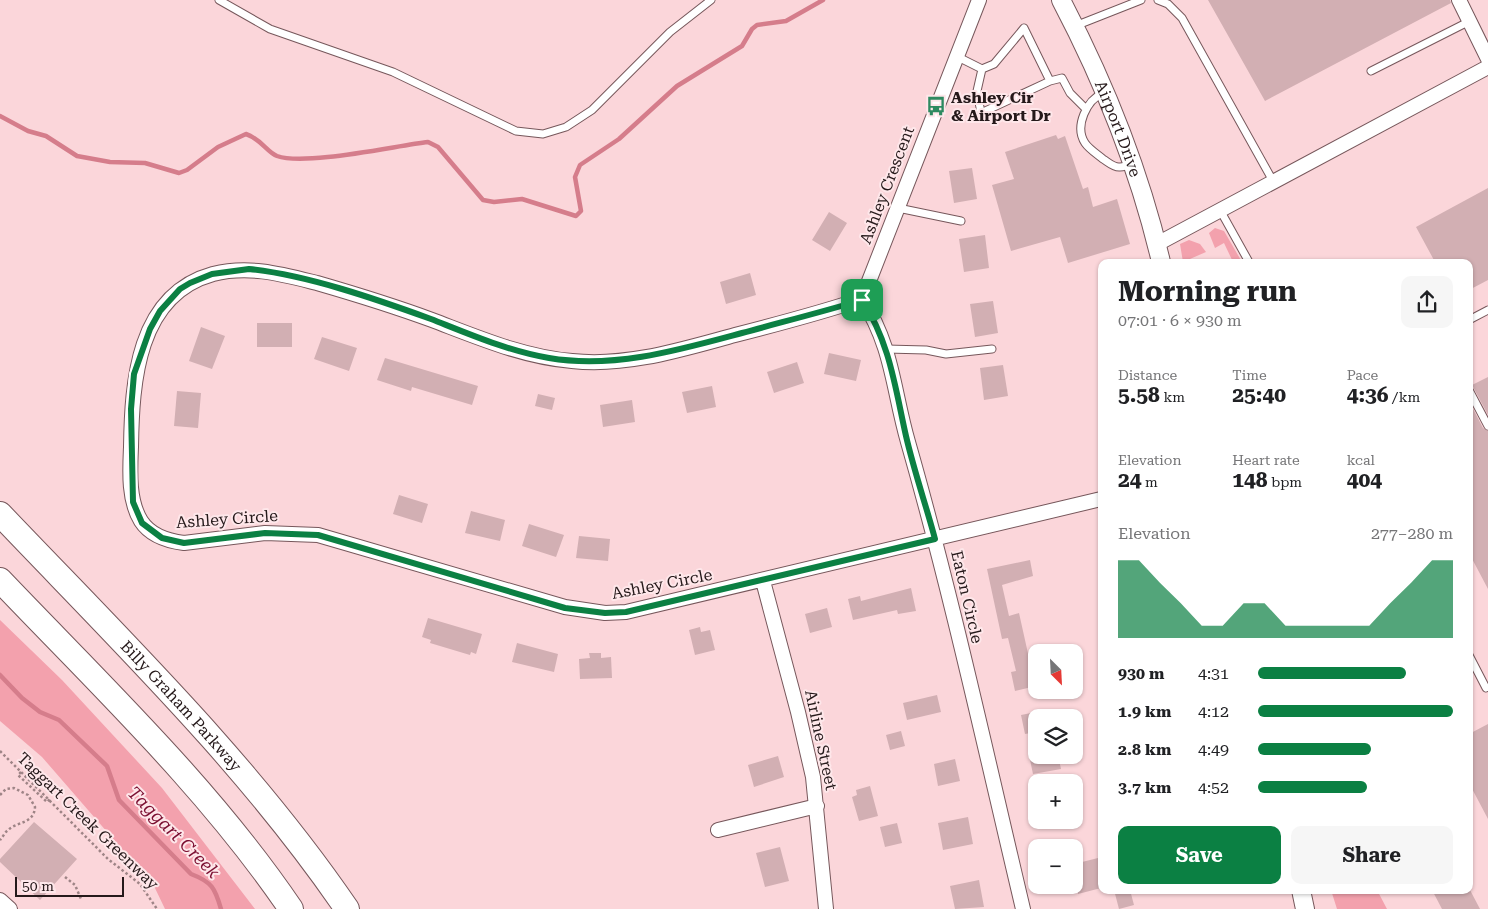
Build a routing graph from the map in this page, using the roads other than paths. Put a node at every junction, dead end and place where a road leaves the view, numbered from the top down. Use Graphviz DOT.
graph roads {
  1 [pos="219,0"];
  2 [pos="711,0"];
  3 [pos="979,0"];
  4 [pos="1060,0"];
  5 [pos="1141,0"];
  6 [pos="1158,0"];
  7 [pos="1458,0"];
  8 [pos="1468,22"];
  9 [pos="1074,26"];
  10 [pos="956,56"];
  11 [pos="1488,59"];
  12 [pos="1488,67"];
  13 [pos="982,69"];
  14 [pos="1371,71"];
  15 [pos="1050,81"];
  16 [pos="1104,92"];
  17 [pos="1086,109"];
  18 [pos="1132,164"];
  19 [pos="1273,181"];
  20 [pos="898,208"];
  21 [pos="1220,210"];
  22 [pos="960,221"];
  23 [pos="1157,244"];
  24 [pos="1160,259"];
  25 [pos="1247,259"];
  26 [pos="862,300"];
  27 [pos="1488,310"];
  28 [pos="1473,318"];
  29 [pos="886,349"];
  30 [pos="992,349"];
  31 [pos="1473,398"];
  32 [pos="1488,426"];
  33 [pos="1098,500"];
  34 [pos="0,514"];
  35 [pos="935,539"];
  36 [pos="0,580"];
  37 [pos="762,581"];
  38 [pos="1473,663"];
  39 [pos="1486,688"];
  40 [pos="817,806"];
  41 [pos="718,830"];
  42 [pos="1302,894"];
  43 [pos="0,900"];
  44 [pos="10,909"];
  45 [pos="291,909"];
  46 [pos="347,909"];
  47 [pos="826,909"];
  48 [pos="1023,909"];
  49 [pos="1305,909"];
  1 -- 2 [label="lane"];
  3 -- 10 [label="street, Ashley Crescent"];
  4 -- 9 [label="street, Airport Drive"];
  5 -- 9 [label="lane"];
  6 -- 19 [label="lane"];
  7 -- 8 [label="street"];
  8 -- 11 [label="street"];
  8 -- 14 [label="lane"];
  9 -- 16 [label="street, Airport Drive"];
  10 -- 13 [label="lane"];
  10 -- 20 [label="street, Ashley Crescent"];
  12 -- 19 [label="street"];
  13 -- 15 [label="lane"];
  13 -- 15 [label="lane"];
  15 -- 17 [label="lane"];
  16 -- 17 [label="lane"];
  16 -- 18 [label="street, Airport Drive"];
  17 -- 18 [label="lane"];
  18 -- 23 [label="street, Airport Drive"];
  19 -- 21 [label="street"];
  20 -- 22 [label="lane"];
  20 -- 26 [label="street, Ashley Crescent"];
  21 -- 23 [label="street"];
  21 -- 25 [label="lane"];
  23 -- 24 [label="street, Airport Drive"];
  26 -- 29 [label="street, Eaton Circle"];
  26 -- 37 [label="street, Ashley Circle"];
  27 -- 28 [label="lane"];
  29 -- 30 [label="lane"];
  29 -- 35 [label="street, Eaton Circle"];
  31 -- 32 [label="lane"];
  33 -- 35 [label="street, Ashley Circle"];
  34 -- 46 [label="highway, Billy Graham Parkway"];
  35 -- 37 [label="street, Ashley Circle"];
  35 -- 48 [label="street, Eaton Circle"];
  36 -- 45 [label="highway"];
  37 -- 40 [label="street, Airline Street"];
  38 -- 39 [label="lane"];
  40 -- 41 [label="street"];
  40 -- 47 [label="street, Airline Street"];
  42 -- 49 [label="street"];
  43 -- 44 [label="street"];
}
